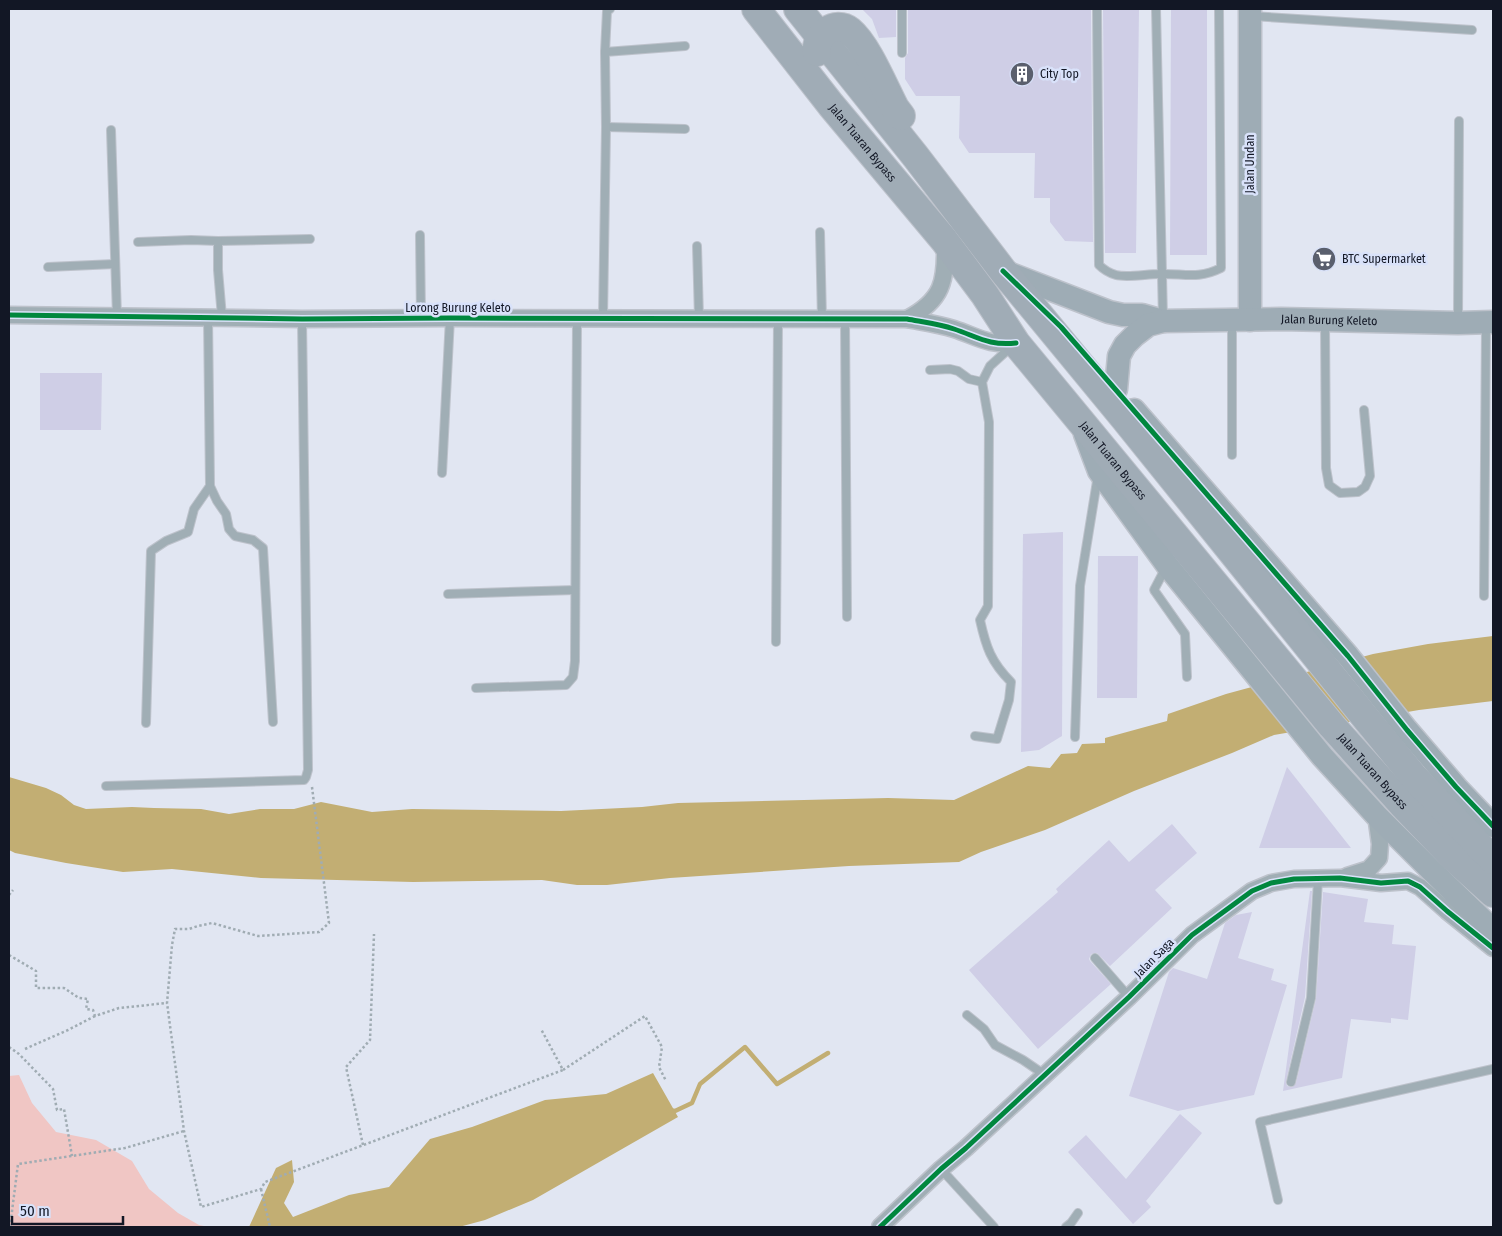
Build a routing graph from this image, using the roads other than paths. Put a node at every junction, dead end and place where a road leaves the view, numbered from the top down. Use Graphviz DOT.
graph roads {
  1 [pos="610,9"];
  2 [pos="756,9"];
  3 [pos="798,9"];
  4 [pos="902,9"];
  5 [pos="1097,9"];
  6 [pos="1156,9"];
  7 [pos="1219,9"];
  8 [pos="1250,12"];
  9 [pos="1472,30"];
  10 [pos="820,36"];
  11 [pos="685,46"];
  12 [pos="605,52"];
  13 [pos="902,53"];
  14 [pos="1459,121"];
  15 [pos="606,127"];
  16 [pos="685,129"];
  17 [pos="111,130"];
  18 [pos="820,232"];
  19 [pos="420,236"];
  20 [pos="310,239"];
  21 [pos="944,240"];
  22 [pos="218,241"];
  23 [pos="138,242"];
  24 [pos="697,246"];
  25 [pos="116,264"];
  26 [pos="48,267"];
  27 [pos="1003,271"];
  28 [pos="1162,274"];
  29 [pos="9,314"];
  30 [pos="117,316"];
  31 [pos="215,317"];
  32 [pos="421,318"];
  33 [pos="450,318"];
  34 [pos="699,318"];
  35 [pos="778,318"];
  36 [pos="822,318"];
  37 [pos="302,319"];
  38 [pos="577,319"];
  39 [pos="603,319"];
  40 [pos="845,319"];
  41 [pos="907,320"];
  42 [pos="1241,320"];
  43 [pos="1164,321"];
  44 [pos="1325,321"];
  45 [pos="1490,322"];
  46 [pos="1458,323"];
  47 [pos="1016,343"];
  48 [pos="930,370"];
  49 [pos="982,382"];
  50 [pos="1116,390"];
  51 [pos="1364,410"];
  52 [pos="1081,421"];
  53 [pos="1232,455"];
  54 [pos="1099,471"];
  55 [pos="442,473"];
  56 [pos="210,486"];
  57 [pos="1167,565"];
  58 [pos="575,590"];
  59 [pos="448,594"];
  60 [pos="1484,596"];
  61 [pos="847,617"];
  62 [pos="776,642"];
  63 [pos="1187,677"];
  64 [pos="476,688"];
  65 [pos="146,722"];
  66 [pos="273,722"];
  67 [pos="975,736"];
  68 [pos="1074,737"];
  69 [pos="106,786"];
  70 [pos="1376,815"];
  71 [pos="1493,826"];
  72 [pos="1493,860"];
  73 [pos="1340,878"];
  74 [pos="1318,880"];
  75 [pos="1493,892"];
  76 [pos="1493,930"];
  77 [pos="1493,948"];
  78 [pos="1095,958"];
  79 [pos="1129,997"];
  80 [pos="967,1015"];
  81 [pos="1493,1069"];
  82 [pos="1045,1075"];
  83 [pos="1291,1082"];
  84 [pos="941,1169"];
  85 [pos="1278,1200"];
  86 [pos="1078,1213"];
  87 [pos="880,1227"];
  88 [pos="994,1227"];
  89 [pos="1066,1227"];
  1 -- 12 [label="lane"];
  2 -- 21 [label="highway, Jalan Tuaran Bypass"];
  3 -- 10 [label="highway"];
  4 -- 13 [label="lane"];
  5 -- 28 [label="lane"];
  6 -- 28 [label="lane"];
  7 -- 28 [label="lane"];
  8 -- 9 [label="lane"];
  8 -- 42 [label="street, Jalan Undan"];
  10 -- 21 [label="highway"];
  10 -- 27 [label="highway"];
  11 -- 12 [label="lane"];
  12 -- 15 [label="lane"];
  14 -- 46 [label="lane"];
  15 -- 16 [label="lane"];
  15 -- 39 [label="lane"];
  17 -- 25 [label="lane"];
  18 -- 36 [label="lane"];
  19 -- 32 [label="lane"];
  20 -- 22 [label="lane"];
  21 -- 41 [label="street"];
  21 -- 47 [label="highway, Jalan Tuaran Bypass"];
  22 -- 23 [label="lane"];
  22 -- 31 [label="lane"];
  24 -- 34 [label="lane"];
  25 -- 26 [label="lane"];
  25 -- 30 [label="lane"];
  27 -- 43 [label="street, Jalan Burung Keleto"];
  27 -- 50 [label="street"];
  27 -- 72 [label="highway"];
  28 -- 43 [label="lane"];
  29 -- 30 [label="street, Lorong Burung Keleto"];
  30 -- 31 [label="street, Lorong Burung Keleto"];
  31 -- 37 [label="street, Lorong Burung Keleto"];
  31 -- 56 [label="lane"];
  32 -- 33 [label="street, Lorong Burung Keleto"];
  32 -- 37 [label="street, Lorong Burung Keleto"];
  33 -- 38 [label="street, Lorong Burung Keleto"];
  33 -- 55 [label="lane"];
  34 -- 35 [label="street, Lorong Burung Keleto"];
  34 -- 39 [label="street, Lorong Burung Keleto"];
  35 -- 36 [label="street, Lorong Burung Keleto"];
  35 -- 62 [label="lane"];
  36 -- 40 [label="street, Lorong Burung Keleto"];
  37 -- 69 [label="lane"];
  38 -- 39 [label="street, Lorong Burung Keleto"];
  38 -- 58 [label="lane"];
  40 -- 41 [label="street, Lorong Burung Keleto"];
  40 -- 61 [label="lane"];
  41 -- 47 [label="street, Lorong Burung Keleto"];
  42 -- 43 [label="street, Jalan Burung Keleto"];
  42 -- 44 [label="street, Jalan Burung Keleto"];
  42 -- 53 [label="lane"];
  43 -- 50 [label="street, Jalan Burung Keleto"];
  44 -- 46 [label="street, Jalan Burung Keleto"];
  44 -- 51 [label="lane"];
  45 -- 46 [label="street, Jalan Burung Keleto"];
  45 -- 60 [label="lane"];
  47 -- 49 [label="lane"];
  47 -- 52 [label="highway, Jalan Tuaran Bypass"];
  48 -- 49 [label="lane"];
  49 -- 67 [label="lane"];
  50 -- 71 [label="street"];
  52 -- 54 [label="street"];
  52 -- 75 [label="highway, Jalan Tuaran Bypass"];
  54 -- 57 [label="street"];
  54 -- 68 [label="lane"];
  56 -- 65 [label="lane"];
  56 -- 66 [label="lane"];
  57 -- 63 [label="lane"];
  57 -- 70 [label="street"];
  58 -- 59 [label="lane"];
  58 -- 64 [label="lane"];
  70 -- 73 [label="street, Jalan Saga"];
  70 -- 76 [label="street"];
  73 -- 74 [label="street, Jalan Saga"];
  73 -- 77 [label="street, Jalan Saga"];
  74 -- 79 [label="street, Jalan Saga"];
  74 -- 83 [label="lane"];
  78 -- 79 [label="lane"];
  79 -- 82 [label="street, Jalan Saga"];
  80 -- 82 [label="lane"];
  81 -- 85 [label="lane"];
  82 -- 84 [label="street, Jalan Saga"];
  84 -- 87 [label="street, Jalan Saga"];
  84 -- 88 [label="lane"];
  86 -- 89 [label="lane"];
}
